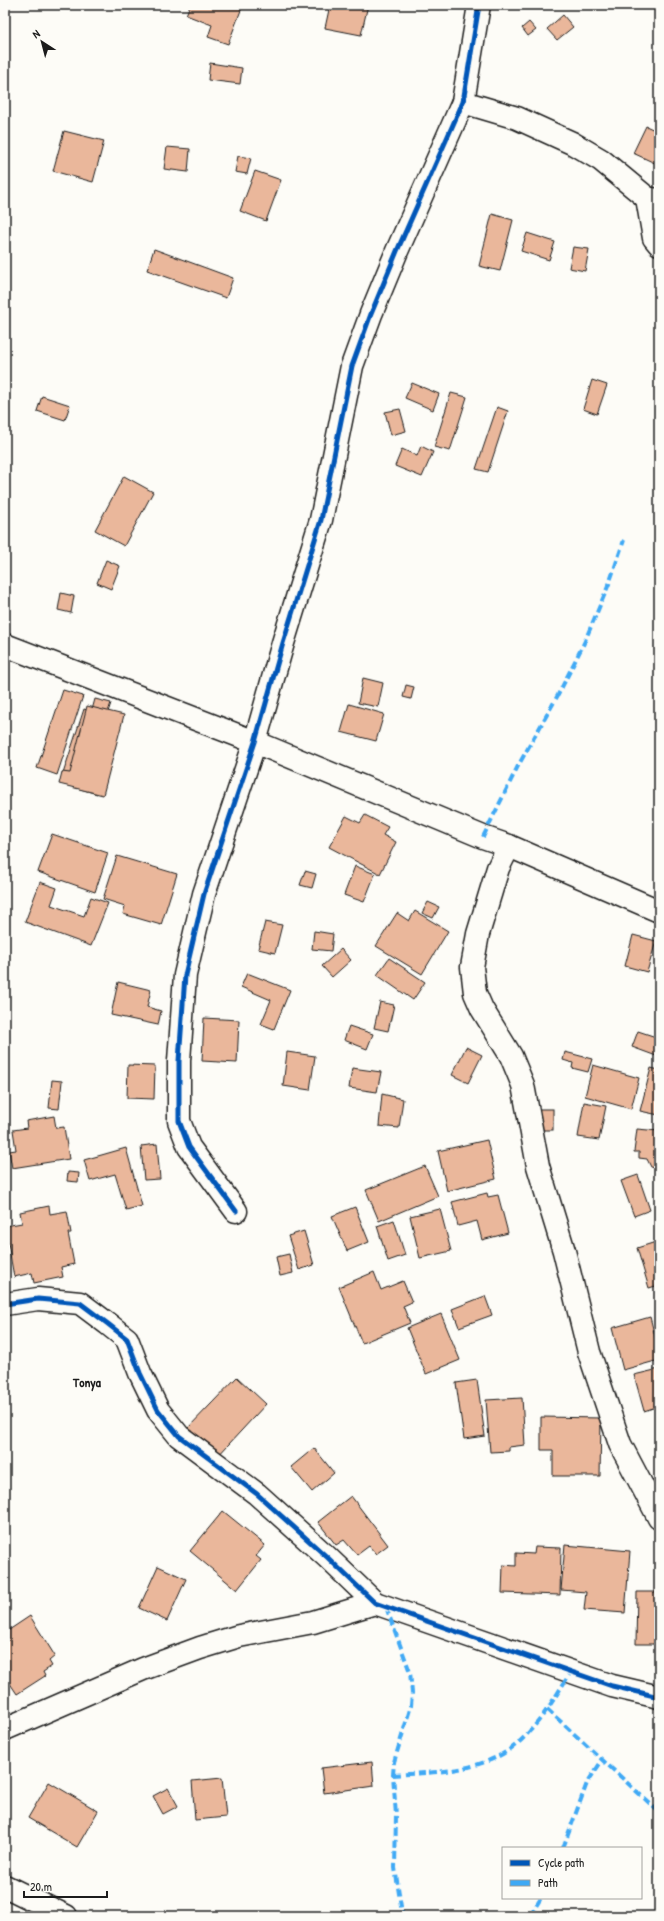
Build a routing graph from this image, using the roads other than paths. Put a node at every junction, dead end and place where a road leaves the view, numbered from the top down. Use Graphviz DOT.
graph roads {
  1 [pos="479,5"];
  2 [pos="463,102"];
  3 [pos="653,199"];
  4 [pos="659,244"];
  5 [pos="5,646"];
  6 [pos="255,742"];
  7 [pos="509,846"];
  8 [pos="659,912"];
  9 [pos="236,1211"];
  10 [pos="5,1304"];
  11 [pos="659,1518"];
  12 [pos="375,1603"];
  13 [pos="659,1697"];
  14 [pos="5,1729"];
  15 [pos="5,1886"];
  16 [pos="66,1916"];
  1 -- 2 [label="street"];
  2 -- 3 [label="street"];
  2 -- 6 [label="street"];
  3 -- 4 [label="street"];
  5 -- 6 [label="street"];
  6 -- 7 [label="street"];
  6 -- 9 [label="street"];
  7 -- 8 [label="street"];
  7 -- 11 [label="street"];
  10 -- 12 [label="street"];
  12 -- 13 [label="street"];
  12 -- 14 [label="street"];
  15 -- 16 [label="street"];
}
